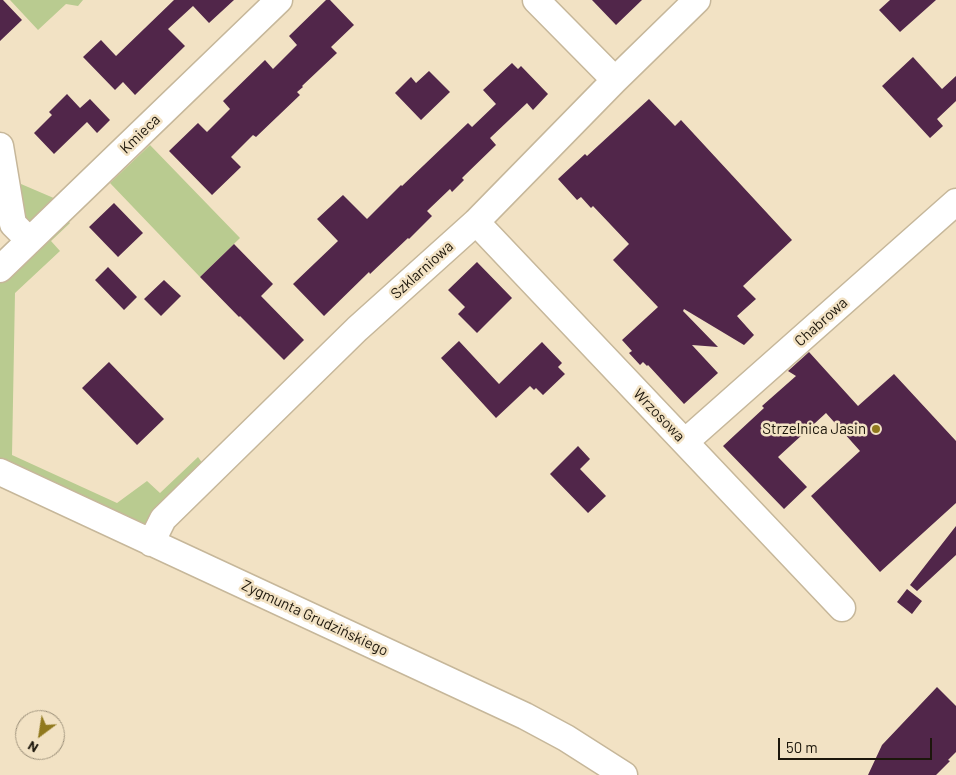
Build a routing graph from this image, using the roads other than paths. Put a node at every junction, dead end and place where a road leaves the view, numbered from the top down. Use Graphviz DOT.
graph roads {
  1 [pos="280,0"];
  2 [pos="536,0"];
  3 [pos="697,0"];
  4 [pos="615,80"];
  5 [pos="0,146"];
  6 [pos="956,202"];
  7 [pos="476,222"];
  8 [pos="29,240"];
  9 [pos="0,268"];
  10 [pos="685,442"];
  11 [pos="0,472"];
  12 [pos="151,543"];
  13 [pos="842,608"];
  14 [pos="624,775"];
  1 -- 8 [label="street, Kmieca"];
  2 -- 4 [label="street"];
  3 -- 4 [label="street, Szklarniowa"];
  4 -- 7 [label="street, Szklarniowa"];
  5 -- 8 [label="street"];
  6 -- 10 [label="street, Chabrowa"];
  7 -- 10 [label="street, Wrzosowa"];
  7 -- 12 [label="street, Szklarniowa"];
  8 -- 9 [label="street, Kmieca"];
  10 -- 13 [label="street, Wrzosowa"];
  11 -- 12 [label="street, Zygmunta Grudzińskiego"];
  12 -- 14 [label="street, Zygmunta Grudzińskiego"];
}
